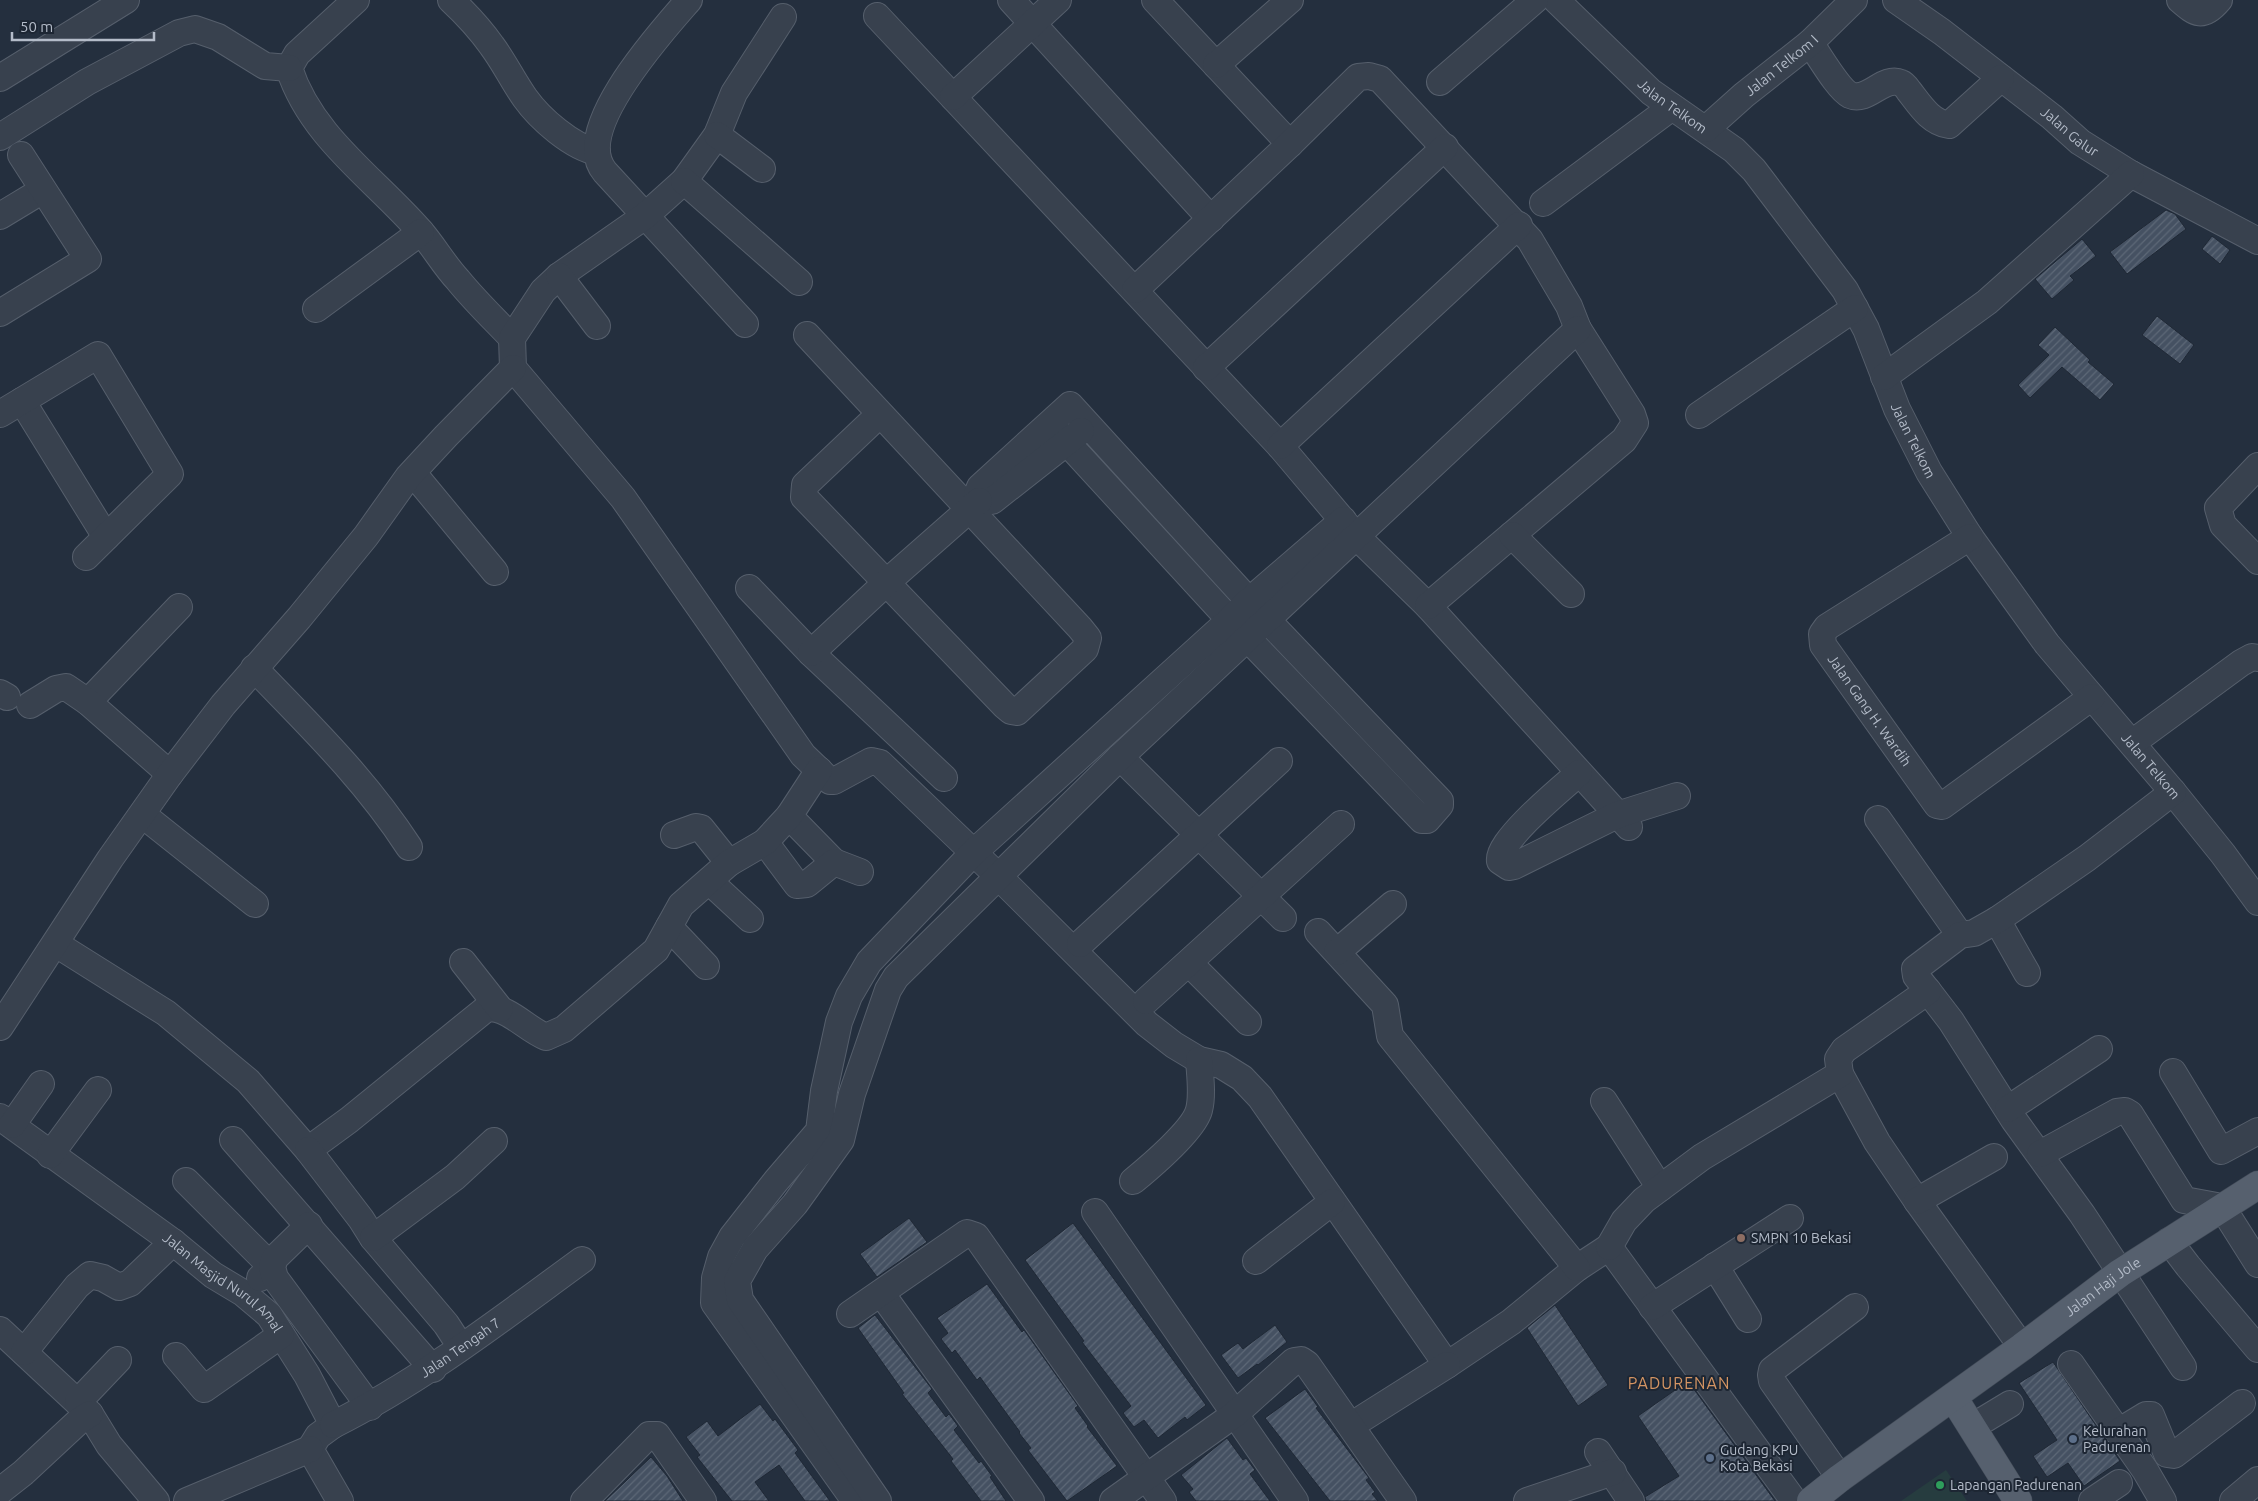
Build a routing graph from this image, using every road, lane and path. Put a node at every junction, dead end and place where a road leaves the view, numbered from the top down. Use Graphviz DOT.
graph roads {
  1 [pos="126,0"];
  2 [pos="356,0"];
  3 [pos="451,0"];
  4 [pos="689,0"];
  5 [pos="1011,0"];
  6 [pos="1058,0"];
  7 [pos="1155,0"];
  8 [pos="1290,0"];
  9 [pos="1535,0"];
  10 [pos="1556,0"];
  11 [pos="1854,0"];
  12 [pos="1896,0"];
  13 [pos="2180,0"];
  14 [pos="2219,0"];
  15 [pos="877,16"];
  16 [pos="782,18"];
  17 [pos="1033,23"];
  18 [pos="1810,43"];
  19 [pos="1216,66"];
  20 [pos="289,68"];
  21 [pos="0,78"];
  22 [pos="2001,78"];
  23 [pos="1440,82"];
  24 [pos="953,97"];
  25 [pos="1672,107"];
  26 [pos="1706,129"];
  27 [pos="717,135"];
  28 [pos="0,138"];
  29 [pos="1290,144"];
  30 [pos="1445,146"];
  31 [pos="586,149"];
  32 [pos="20,155"];
  33 [pos="762,169"];
  34 [pos="2131,174"];
  35 [pos="684,181"];
  36 [pos="43,190"];
  37 [pos="1544,203"];
  38 [pos="0,216"];
  39 [pos="645,216"];
  40 [pos="1211,219"];
  41 [pos="1519,226"];
  42 [pos="421,232"];
  43 [pos="2258,241"];
  44 [pos="559,276"];
  45 [pos="799,282"];
  46 [pos="1135,290"];
  47 [pos="1855,308"];
  48 [pos="316,309"];
  49 [pos="0,313"];
  50 [pos="746,324"];
  51 [pos="597,326"];
  52 [pos="1578,329"];
  53 [pos="807,335"];
  54 [pos="512,338"];
  55 [pos="513,368"];
  56 [pos="1206,368"];
  57 [pos="1884,377"];
  58 [pos="11,408"];
  59 [pos="880,414"];
  60 [pos="1698,415"];
  61 [pos="1049,441"];
  62 [pos="1280,446"];
  63 [pos="2258,466"];
  64 [pos="413,472"];
  65 [pos="974,505"];
  66 [pos="1350,528"];
  67 [pos="1512,535"];
  68 [pos="106,537"];
  69 [pos="1970,537"];
  70 [pos="86,557"];
  71 [pos="2258,561"];
  72 [pos="495,572"];
  73 [pos="887,582"];
  74 [pos="749,588"];
  75 [pos="1571,594"];
  76 [pos="1249,601"];
  77 [pos="1428,606"];
  78 [pos="179,607"];
  79 [pos="1268,620"];
  80 [pos="1239,628"];
  81 [pos="811,653"];
  82 [pos="2258,658"];
  83 [pos="254,668"];
  84 [pos="2092,696"];
  85 [pos="12,698"];
  86 [pos="88,702"];
  87 [pos="2132,743"];
  88 [pos="1120,757"];
  89 [pos="1279,761"];
  90 [pos="819,770"];
  91 [pos="1579,773"];
  92 [pos="170,774"];
  93 [pos="944,778"];
  94 [pos="2173,792"];
  95 [pos="1677,796"];
  96 [pos="143,815"];
  97 [pos="789,816"];
  98 [pos="1878,819"];
  99 [pos="1623,821"];
  100 [pos="1340,824"];
  101 [pos="1199,834"];
  102 [pos="674,835"];
  103 [pos="765,842"];
  104 [pos="409,847"];
  105 [pos="974,852"];
  106 [pos="834,862"];
  107 [pos="729,863"];
  108 [pos="860,872"];
  109 [pos="998,876"];
  110 [pos="710,882"];
  111 [pos="1261,896"];
  112 [pos="2258,902"];
  113 [pos="255,904"];
  114 [pos="1393,904"];
  115 [pos="1283,918"];
  116 [pos="750,919"];
  117 [pos="1997,920"];
  118 [pos="670,927"];
  119 [pos="1318,932"];
  120 [pos="1960,935"];
  121 [pos="56,944"];
  122 [pos="1080,944"];
  123 [pos="1337,952"];
  124 [pos="463,962"];
  125 [pos="1188,963"];
  126 [pos="706,966"];
  127 [pos="2027,972"];
  128 [pos="1928,991"];
  129 [pos="1146,1001"];
  130 [pos="500,1009"];
  131 [pos="1248,1022"];
  132 [pos="0,1027"];
  133 [pos="2098,1048"];
  134 [pos="1199,1060"];
  135 [pos="2173,1072"];
  136 [pos="1840,1074"];
  137 [pos="41,1084"];
  138 [pos="98,1090"];
  139 [pos="1604,1101"];
  140 [pos="2008,1109"];
  141 [pos="6,1121"];
  142 [pos="2258,1131"];
  143 [pos="830,1136"];
  144 [pos="234,1140"];
  145 [pos="494,1141"];
  146 [pos="308,1150"];
  147 [pos="2040,1154"];
  148 [pos="50,1155"];
  149 [pos="1994,1157"];
  150 [pos="186,1181"];
  151 [pos="1133,1181"];
  152 [pos="2258,1185"];
  153 [pos="1660,1188"];
  154 [pos="1916,1201"];
  155 [pos="1332,1202"];
  156 [pos="2222,1207"];
  157 [pos="1095,1212"];
  158 [pos="1790,1218"];
  159 [pos="309,1226"];
  160 [pos="373,1238"];
  161 [pos="2169,1241"];
  162 [pos="174,1242"];
  163 [pos="1609,1247"];
  164 [pos="582,1260"];
  165 [pos="1256,1261"];
  166 [pos="2258,1264"];
  167 [pos="1715,1266"];
  168 [pos="272,1268"];
  169 [pos="1577,1268"];
  170 [pos="2120,1273"];
  171 [pos="243,1293"];
  172 [pos="881,1293"];
  173 [pos="1652,1307"];
  174 [pos="1855,1307"];
  175 [pos="850,1314"];
  176 [pos="1748,1319"];
  177 [pos="0,1330"];
  178 [pos="280,1335"];
  179 [pos="461,1347"];
  180 [pos="2022,1347"];
  181 [pos="2258,1349"];
  182 [pos="24,1352"];
  183 [pos="176,1356"];
  184 [pos="118,1360"];
  185 [pos="2071,1364"];
  186 [pos="1447,1365"];
  187 [pos="2183,1367"];
  188 [pos="433,1368"];
  189 [pos="1953,1397"];
  190 [pos="2242,1403"];
  191 [pos="2010,1404"];
  192 [pos="370,1407"];
  193 [pos="84,1408"];
  194 [pos="1235,1414"];
  195 [pos="1363,1418"];
  196 [pos="333,1425"];
  197 [pos="1972,1427"];
  198 [pos="2118,1432"];
  199 [pos="310,1449"];
  200 [pos="1146,1478"];
  201 [pos="1840,1478"];
  202 [pos="2258,1480"];
  203 [pos="2119,1484"];
  204 [pos="0,1491"];
  205 [pos="0,1497"];
  206 [pos="4,1501"];
  207 [pos="156,1501"];
  208 [pos="187,1501"];
  209 [pos="340,1501"];
  210 [pos="584,1501"];
  211 [pos="703,1501"];
  212 [pos="855,1501"];
  213 [pos="878,1501"];
  214 [pos="1031,1501"];
  215 [pos="1113,1501"];
  216 [pos="1163,1501"];
  217 [pos="1295,1501"];
  218 [pos="1403,1501"];
  219 [pos="1527,1501"];
  220 [pos="1631,1501"];
  221 [pos="1794,1501"];
  222 [pos="1812,1501"];
  223 [pos="2018,1501"];
  224 [pos="2092,1501"];
  225 [pos="2163,1501"];
  226 [pos="2233,1501"];
  1 -- 21 [label="street"];
  2 -- 20 [label="street"];
  3 -- 31 [label="street"];
  4 -- 31 [label="street"];
  5 -- 17 [label="street"];
  6 -- 17 [label="street"];
  7 -- 19 [label="street"];
  8 -- 19 [label="street"];
  9 -- 23 [label="street"];
  10 -- 25 [label="street, Jalan Telkom"];
  11 -- 18 [label="street, Jalan Telkom I"];
  12 -- 22 [label="street, Jalan Galur"];
  13 -- 14 [label="street"];
  15 -- 24 [label="street"];
  16 -- 27 [label="street"];
  17 -- 24 [label="street"];
  17 -- 40 [label="street"];
  18 -- 22 [label="street"];
  18 -- 26 [label="street, Jalan Telkom I"];
  19 -- 29 [label="street"];
  20 -- 28 [label="street"];
  20 -- 42 [label="street"];
  22 -- 34 [label="street, Jalan Galur"];
  24 -- 46 [label="street"];
  25 -- 26 [label="street, Jalan Telkom"];
  25 -- 37 [label="street"];
  26 -- 47 [label="street, Jalan Telkom"];
  27 -- 33 [label="street"];
  27 -- 35 [label="street"];
  29 -- 30 [label="street"];
  29 -- 40 [label="street"];
  30 -- 41 [label="street"];
  30 -- 56 [label="street"];
  31 -- 39 [label="street"];
  32 -- 36 [label="street"];
  34 -- 43 [label="street, Jalan Galur"];
  34 -- 57 [label="street"];
  35 -- 39 [label="street"];
  35 -- 45 [label="street"];
  36 -- 38 [label="street"];
  36 -- 49 [label="street"];
  39 -- 44 [label="street"];
  39 -- 50 [label="street"];
  40 -- 46 [label="street"];
  41 -- 52 [label="street"];
  41 -- 62 [label="street"];
  42 -- 48 [label="street"];
  42 -- 54 [label="street"];
  44 -- 51 [label="street"];
  44 -- 54 [label="street"];
  46 -- 56 [label="street"];
  47 -- 57 [label="street, Jalan Telkom"];
  47 -- 60 [label="street"];
  52 -- 66 [label="street"];
  52 -- 67 [label="street"];
  53 -- 59 [label="street"];
  54 -- 55 [label="street"];
  55 -- 64 [label="street"];
  55 -- 90 [label="street"];
  56 -- 62 [label="street"];
  57 -- 69 [label="street, Jalan Telkom"];
  58 -- 68 [label="street"];
  58 -- 68 [label="street"];
  59 -- 65 [label="street"];
  59 -- 73 [label="street"];
  61 -- 65 [label="street"];
  61 -- 76 [label="street"];
  61 -- 80 [label="street"];
  62 -- 66 [label="street"];
  63 -- 71 [label="street"];
  64 -- 72 [label="street"];
  64 -- 83 [label="street"];
  65 -- 73 [label="street"];
  65 -- 73 [label="street"];
  66 -- 76 [label="street"];
  66 -- 77 [label="street"];
  66 -- 79 [label="street"];
  67 -- 75 [label="street"];
  67 -- 77 [label="street"];
  68 -- 70 [label="street"];
  69 -- 84 [label="street, Jalan Telkom"];
  69 -- 84 [label="street, Jalan Gang H. Wardih"];
  73 -- 81 [label="street"];
  74 -- 81 [label="street"];
  76 -- 79 [label="street"];
  76 -- 80 [label="street"];
  77 -- 91 [label="street"];
  78 -- 86 [label="street"];
  79 -- 80 [label="street"];
  79 -- 80 [label="street"];
  80 -- 88 [label="street"];
  80 -- 105 [label="street"];
  81 -- 93 [label="street"];
  82 -- 87 [label="street"];
  83 -- 92 [label="street"];
  83 -- 104 [label="street"];
  84 -- 87 [label="street, Jalan Telkom"];
  85 -- 86 [label="street"];
  86 -- 92 [label="street"];
  87 -- 94 [label="street, Jalan Telkom"];
  88 -- 101 [label="street"];
  88 -- 109 [label="street"];
  89 -- 101 [label="street"];
  90 -- 97 [label="street"];
  90 -- 105 [label="street"];
  91 -- 99 [label="street"];
  91 -- 99 [label="street"];
  92 -- 96 [label="street"];
  94 -- 112 [label="street, Jalan Telkom"];
  94 -- 117 [label="street"];
  95 -- 99 [label="street"];
  96 -- 113 [label="street"];
  96 -- 121 [label="street"];
  97 -- 103 [label="street"];
  97 -- 106 [label="street"];
  98 -- 120 [label="street"];
  100 -- 111 [label="street"];
  101 -- 111 [label="street"];
  101 -- 122 [label="street"];
  102 -- 107 [label="street"];
  103 -- 106 [label="street"];
  103 -- 107 [label="street"];
  105 -- 109 [label="street"];
  105 -- 143 [label="street"];
  106 -- 108 [label="street"];
  107 -- 110 [label="street"];
  109 -- 134 [label="street"];
  109 -- 143 [label="street"];
  110 -- 116 [label="street"];
  110 -- 118 [label="street"];
  111 -- 115 [label="street"];
  111 -- 125 [label="street"];
  114 -- 123 [label="street"];
  117 -- 120 [label="street"];
  117 -- 127 [label="street"];
  118 -- 126 [label="street"];
  118 -- 130 [label="street"];
  119 -- 123 [label="street"];
  120 -- 128 [label="street"];
  121 -- 132 [label="street"];
  121 -- 146 [label="street"];
  123 -- 169 [label="street"];
  124 -- 130 [label="street"];
  125 -- 129 [label="street"];
  125 -- 131 [label="street"];
  128 -- 136 [label="street"];
  128 -- 140 [label="street"];
  130 -- 146 [label="street"];
  133 -- 140 [label="street"];
  134 -- 151 [label="street"];
  134 -- 155 [label="street"];
  135 -- 142 [label="street"];
  136 -- 153 [label="street"];
  136 -- 154 [label="street"];
  137 -- 141 [label="street"];
  138 -- 148 [label="street"];
  139 -- 153 [label="street"];
  140 -- 147 [label="street"];
  141 -- 148 [label="street, Jalan Masjid Nurul Amal"];
  143 -- 212 [label="street"];
  143 -- 213 [label="street"];
  144 -- 159 [label="street"];
  145 -- 160 [label="street"];
  146 -- 160 [label="street"];
  147 -- 156 [label="street"];
  147 -- 170 [label="street"];
  148 -- 162 [label="street, Jalan Masjid Nurul Amal"];
  149 -- 154 [label="street"];
  150 -- 168 [label="street"];
  152 -- 156 [label="main road, Jalan Haji Jole"];
  153 -- 163 [label="street"];
  154 -- 180 [label="street"];
  155 -- 165 [label="street"];
  155 -- 186 [label="street"];
  156 -- 161 [label="main road, Jalan Haji Jole"];
  156 -- 166 [label="street"];
  157 -- 194 [label="street"];
  158 -- 167 [label="street"];
  159 -- 168 [label="street"];
  159 -- 188 [label="street"];
  160 -- 179 [label="street"];
  161 -- 170 [label="main road, Jalan Haji Jole"];
  161 -- 181 [label="street"];
  162 -- 171 [label="street, Jalan Masjid Nurul Amal"];
  162 -- 182 [label="street"];
  163 -- 169 [label="street"];
  163 -- 173 [label="street"];
  164 -- 179 [label="street, Jalan Tengah 7"];
  167 -- 173 [label="street"];
  167 -- 176 [label="street"];
  168 -- 171 [label="street"];
  168 -- 192 [label="street"];
  169 -- 186 [label="street"];
  170 -- 180 [label="main road, Jalan Haji Jole"];
  170 -- 187 [label="street"];
  171 -- 178 [label="street, Jalan Masjid Nurul Amal"];
  172 -- 175 [label="street"];
  172 -- 200 [label="street"];
  172 -- 214 [label="street"];
  173 -- 221 [label="street"];
  174 -- 201 [label="street"];
  177 -- 182 [label="street"];
  178 -- 183 [label="street"];
  178 -- 196 [label="street, Jalan Masjid Nurul Amal"];
  179 -- 188 [label="street, Jalan Tengah 7"];
  180 -- 189 [label="main road, Jalan Haji Jole"];
  182 -- 193 [label="street"];
  184 -- 193 [label="street"];
  185 -- 198 [label="street"];
  186 -- 195 [label="street"];
  188 -- 192 [label="street, Jalan Tengah 7"];
  189 -- 197 [label="main road"];
  189 -- 201 [label="main road, Jalan Haji Jole"];
  190 -- 198 [label="street"];
  191 -- 197 [label="street"];
  192 -- 196 [label="street, Jalan Tengah 7"];
  193 -- 204 [label="street"];
  193 -- 207 [label="street"];
  194 -- 200 [label="street"];
  194 -- 217 [label="street"];
  194 -- 218 [label="street"];
  196 -- 199 [label="street"];
  197 -- 223 [label="main road"];
  198 -- 225 [label="street"];
  199 -- 208 [label="street"];
  199 -- 209 [label="street"];
  200 -- 215 [label="street"];
  200 -- 216 [label="street"];
  201 -- 222 [label="main road, Jalan Haji Jole"];
  202 -- 226 [label="street"];
  203 -- 224 [label="street"];
  205 -- 206 [label="street"];
  210 -- 211 [label="street"];
  219 -- 220 [label="street"];
}
